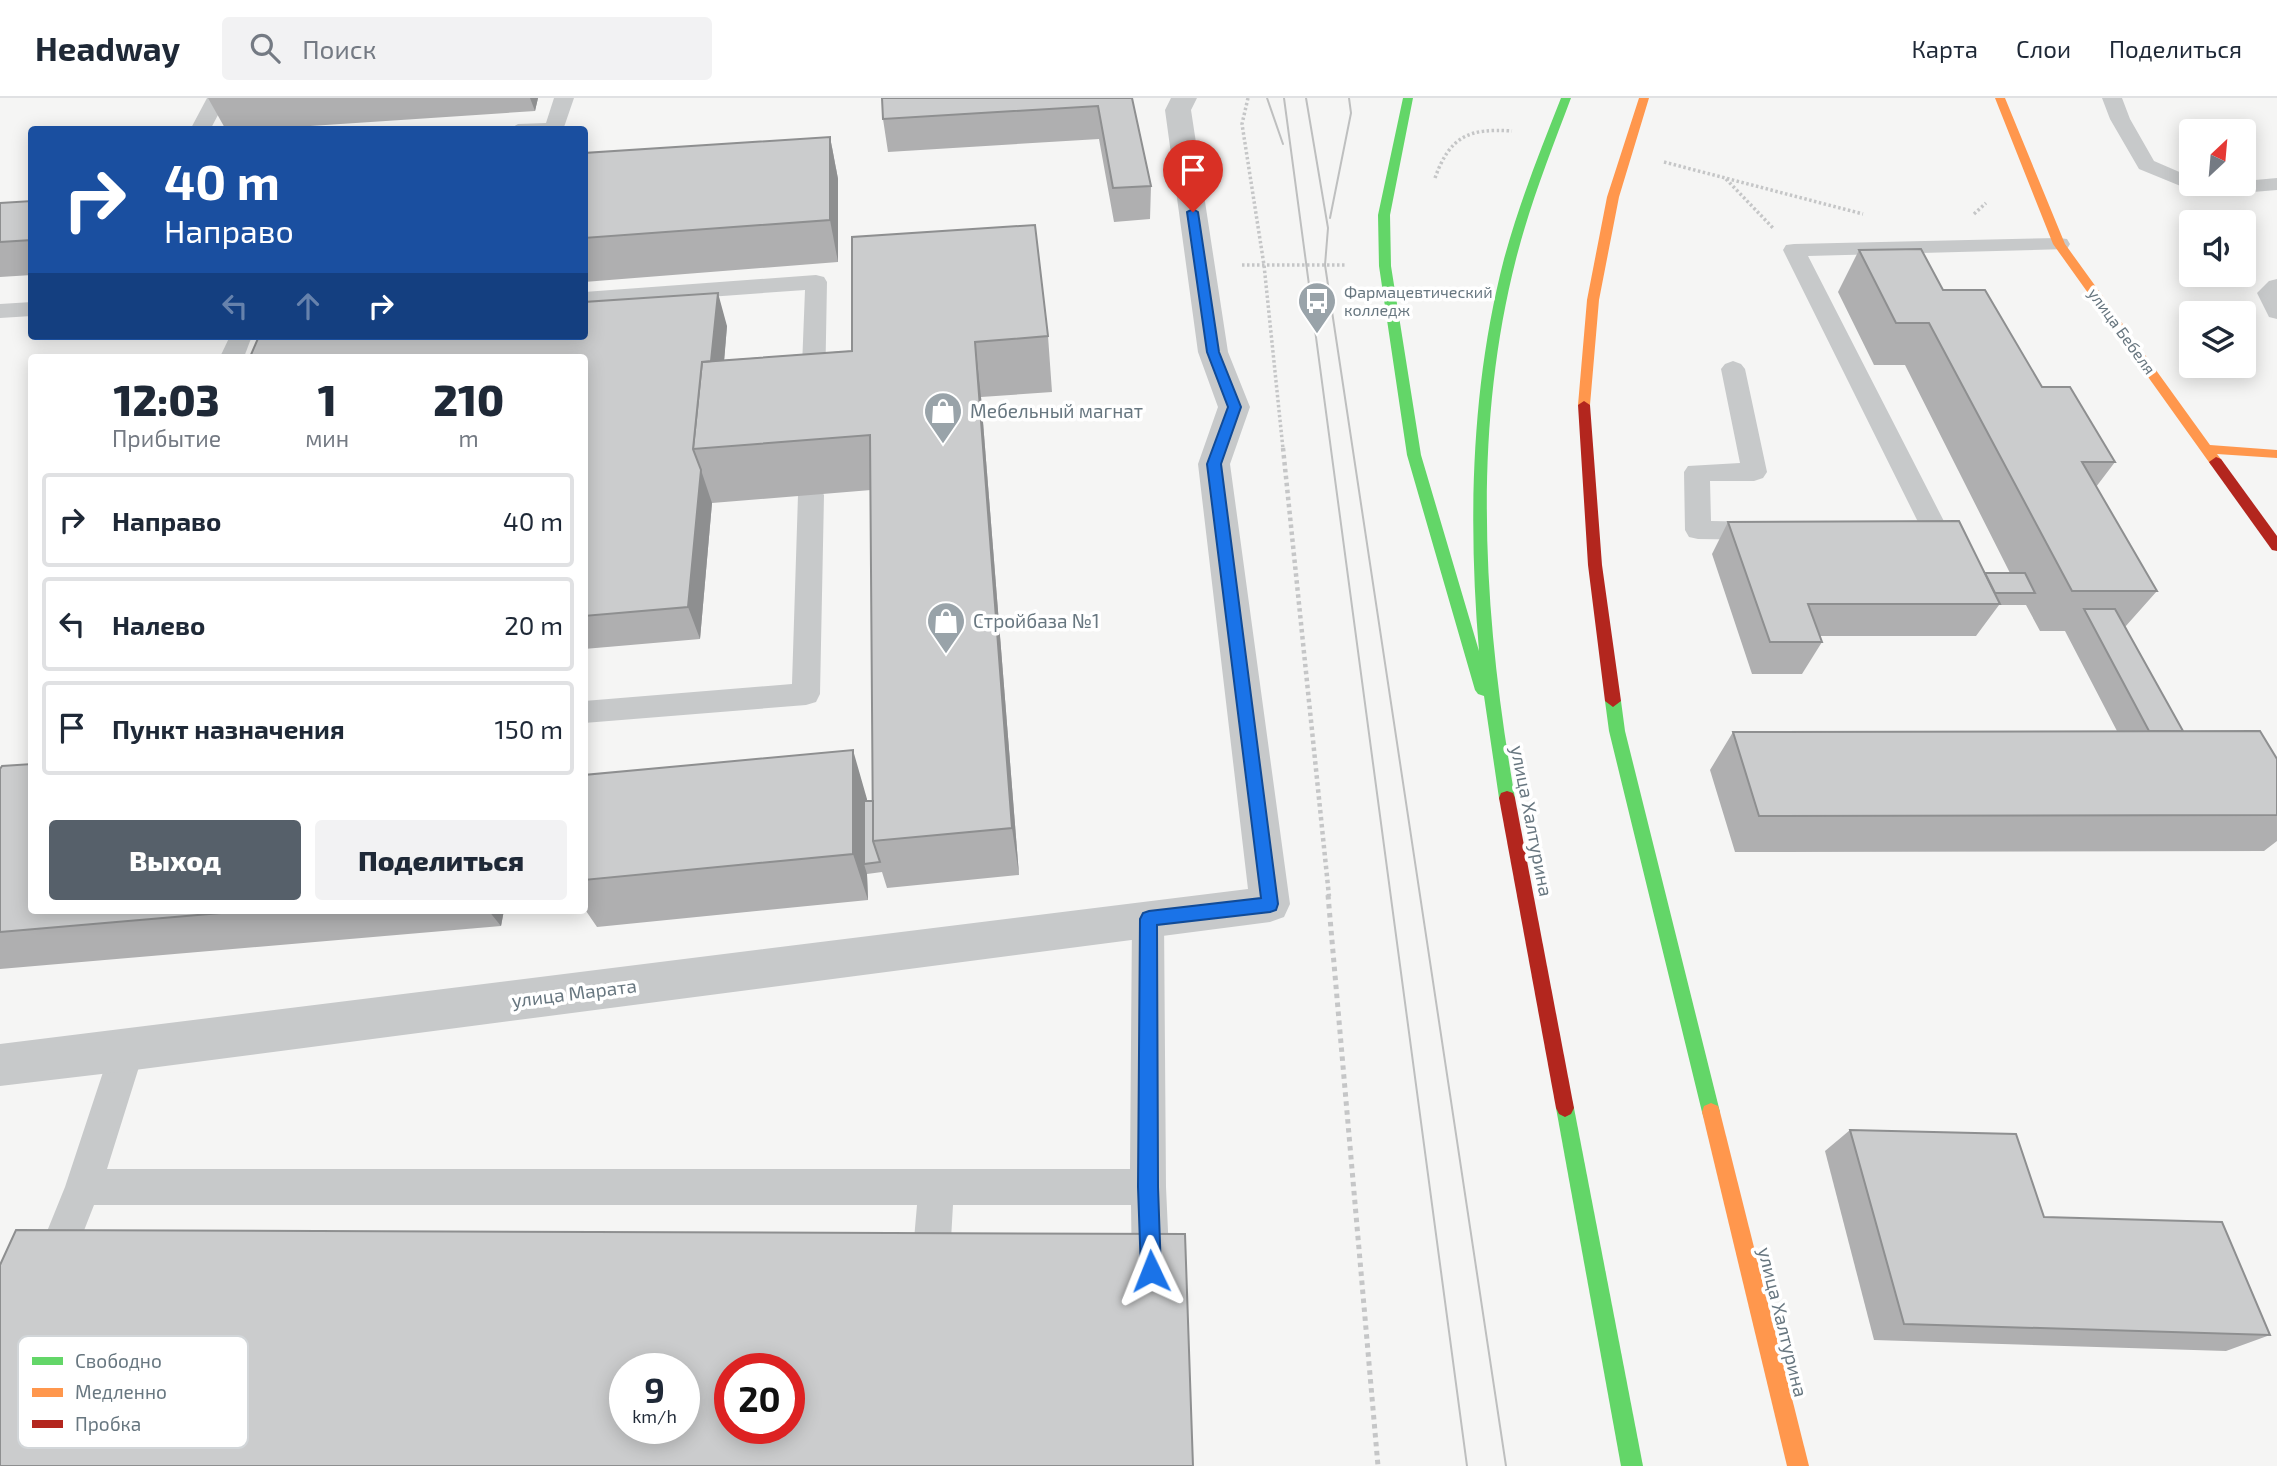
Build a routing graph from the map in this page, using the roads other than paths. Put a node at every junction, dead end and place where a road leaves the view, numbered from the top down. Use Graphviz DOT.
graph roads {
  1 [pos="217,98"];
  2 [pos="564,98"];
  3 [pos="1184,98"];
  4 [pos="1408,98"];
  5 [pos="1566,98"];
  6 [pos="1644,98"];
  7 [pos="2000,98"];
  8 [pos="2112,98"];
  9 [pos="202,126"];
  10 [pos="555,126"];
  11 [pos="2277,184"];
  12 [pos="2059,244"];
  13 [pos="2277,286"];
  14 [pos="588,299"];
  15 [pos="28,309"];
  16 [pos="0,311"];
  17 [pos="2277,312"];
  18 [pos="1733,369"];
  19 [pos="813,410"];
  20 [pos="2210,450"];
  21 [pos="2277,454"];
  22 [pos="811,495"];
  23 [pos="1791,531"];
  24 [pos="1884,532"];
  25 [pos="2277,546"];
  26 [pos="588,712"];
  27 [pos="1492,720"];
  28 [pos="1149,919"];
  29 [pos="127,1051"];
  30 [pos="0,1065"];
  31 [pos="83,1187"];
  32 [pos="936,1187"];
  33 [pos="1148,1187"];
  34 [pos="42,1291"];
  35 [pos="1152,1312"];
  36 [pos="927,1315"];
  37 [pos="1633,1466"];
  38 [pos="1798,1466"];
  1 -- 9 [label="lane"];
  2 -- 10 [label="lane"];
  3 -- 28 [label="street, улица Марата"];
  4 -- 27 [label="main road"];
  5 -- 27 [label="main road, улица Халтурина"];
  6 -- 38 [label="main road, улица Халтурина"];
  7 -- 12 [label="main road, улица Бебеля"];
  8 -- 11 [label="lane"];
  12 -- 20 [label="main road, улица Бебеля"];
  12 -- 24 [label="lane"];
  13 -- 17 [label="lane"];
  14 -- 19 [label="lane"];
  15 -- 16 [label="lane"];
  18 -- 23 [label="lane"];
  20 -- 21 [label="main road"];
  20 -- 25 [label="main road, улица Бебеля"];
  22 -- 26 [label="lane"];
  27 -- 37 [label="main road, улица Халтурина"];
  28 -- 29 [label="street, улица Марата"];
  28 -- 33 [label="lane"];
  29 -- 30 [label="street, улица Марата"];
  29 -- 31 [label="lane"];
  31 -- 32 [label="lane"];
  31 -- 34 [label="lane"];
  32 -- 33 [label="lane"];
  32 -- 36 [label="lane"];
  33 -- 35 [label="lane"];
}
